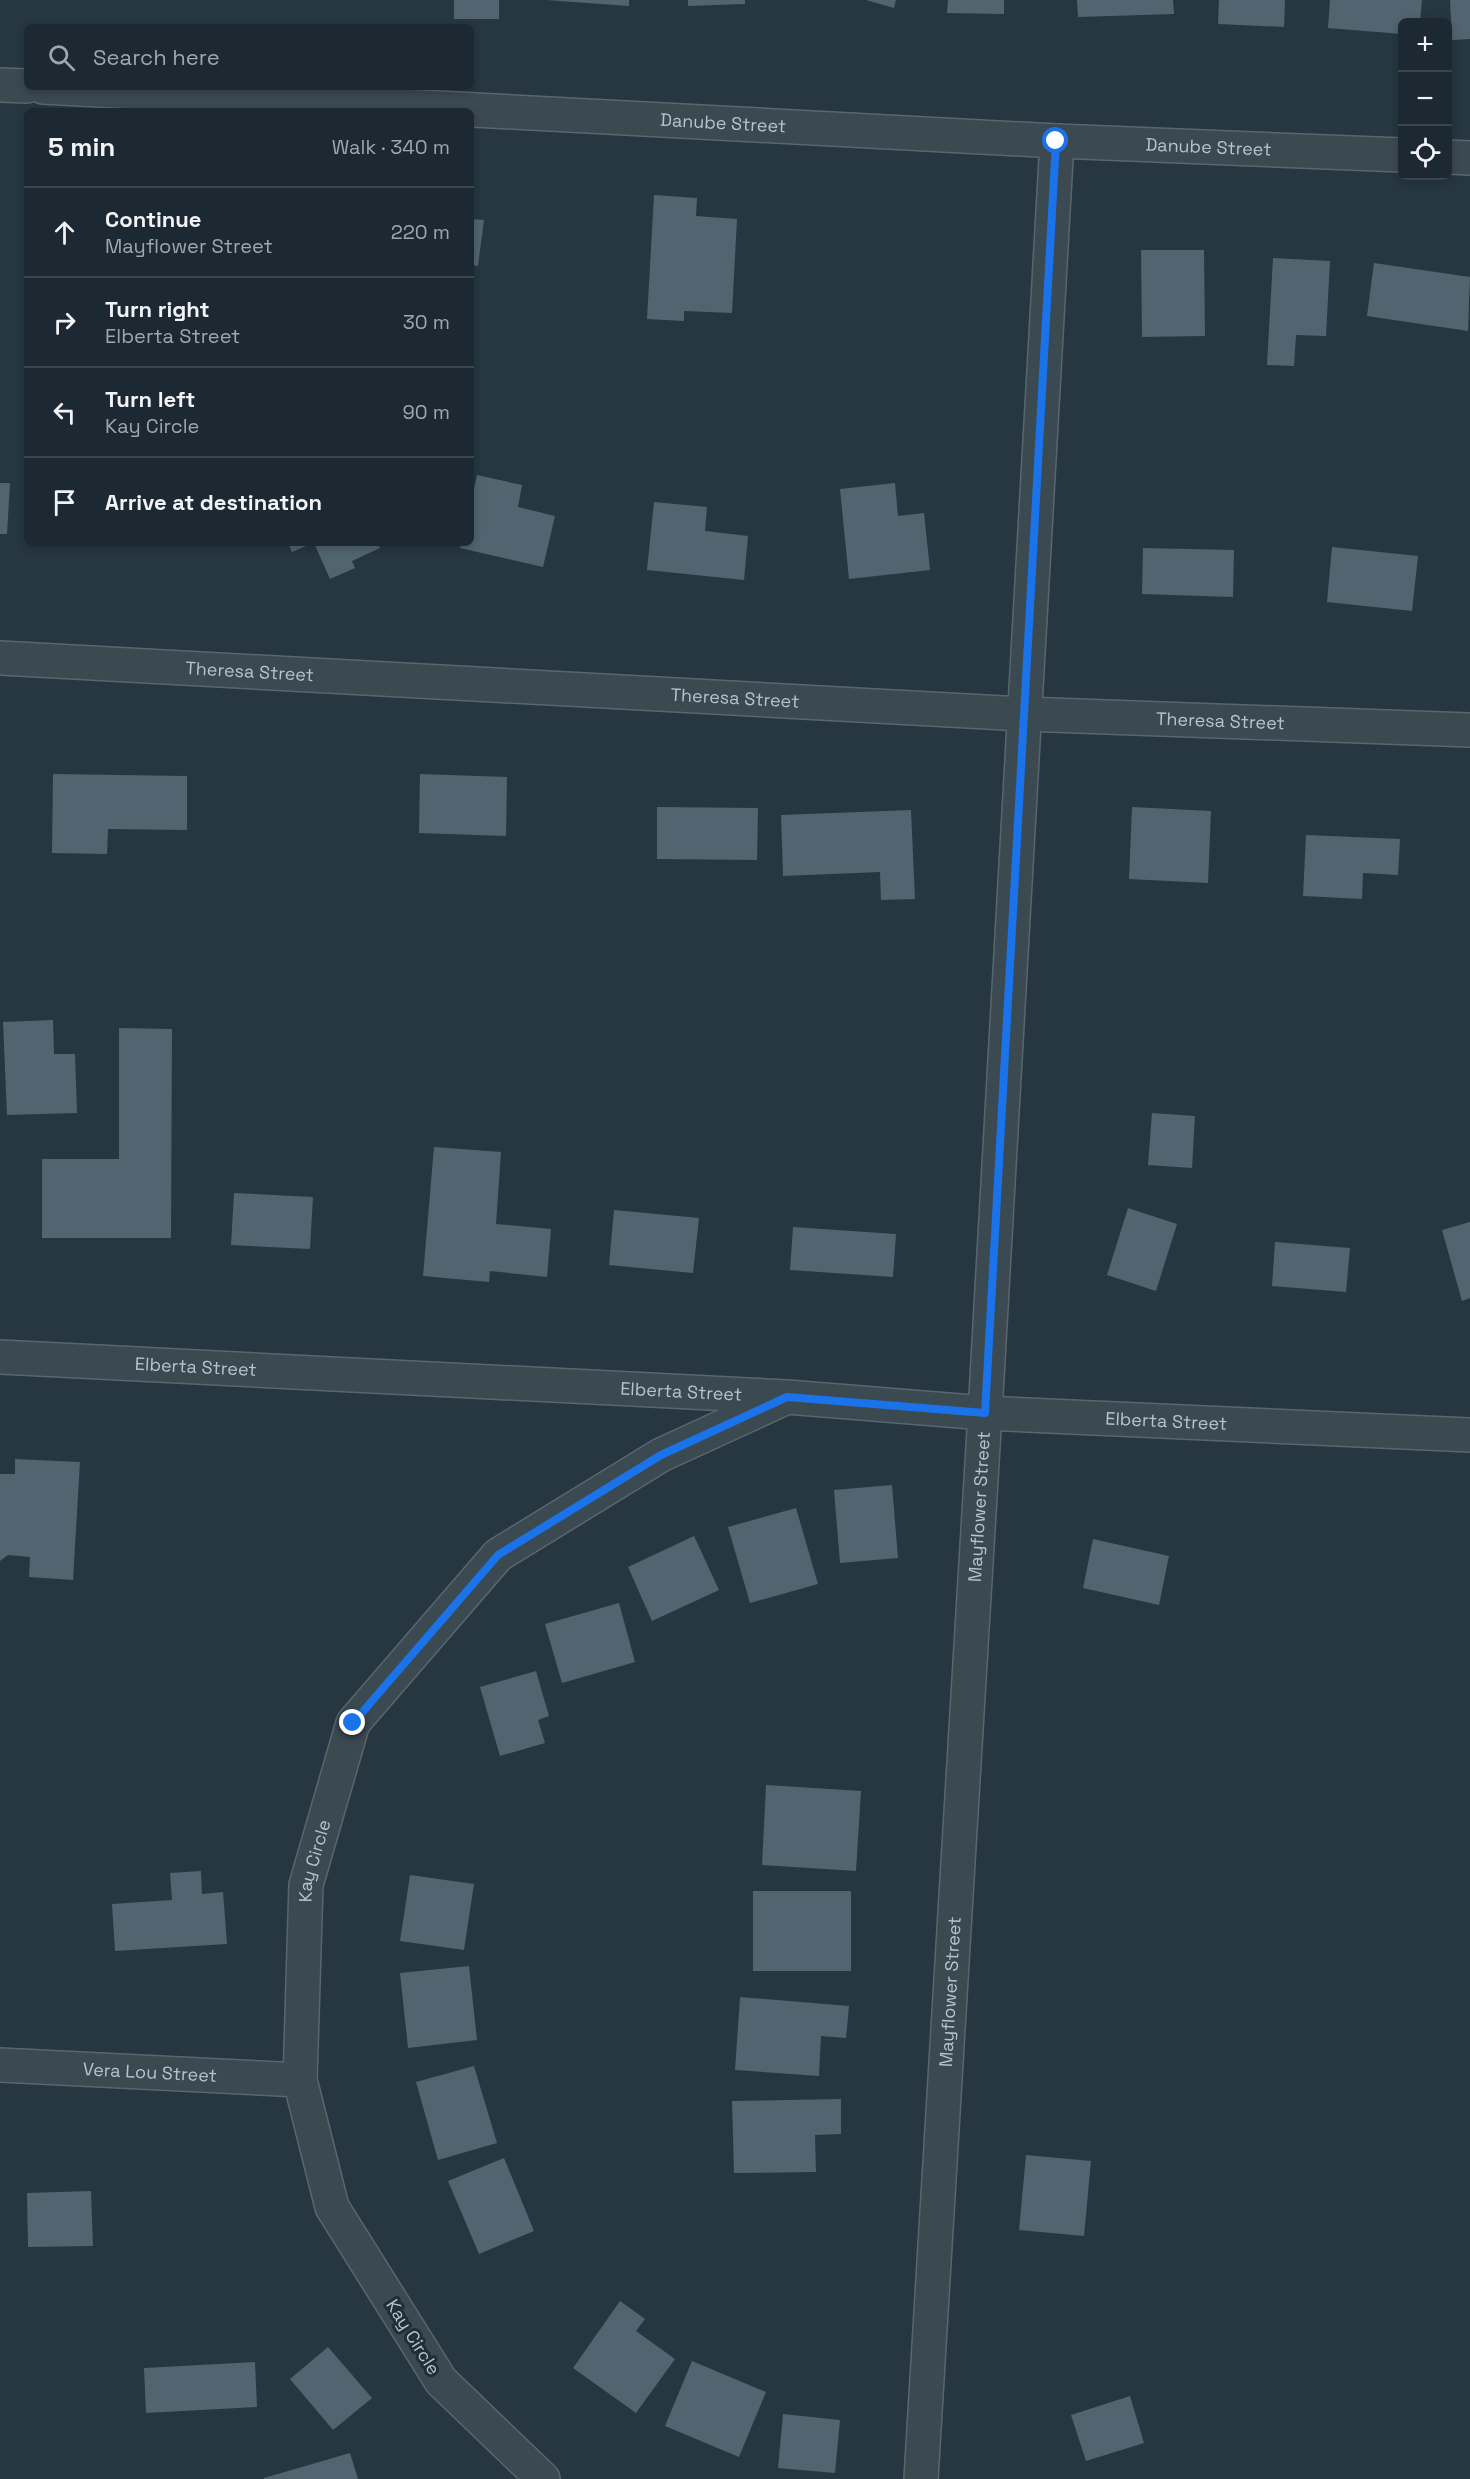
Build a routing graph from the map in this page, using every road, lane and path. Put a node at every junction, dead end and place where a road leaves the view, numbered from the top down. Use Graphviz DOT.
graph roads {
  1 [pos="0,85"];
  2 [pos="24,86"];
  3 [pos="99,90"];
  4 [pos="437,108"];
  5 [pos="474,110"];
  6 [pos="1056,141"];
  7 [pos="1398,155"];
  8 [pos="1452,157"];
  9 [pos="1470,158"];
  10 [pos="0,658"];
  11 [pos="1024,714"];
  12 [pos="1470,730"];
  13 [pos="0,1357"];
  14 [pos="787,1397"];
  15 [pos="985,1413"];
  16 [pos="1470,1435"];
  17 [pos="0,2066"];
  18 [pos="300,2080"];
  19 [pos="543,2479"];
  20 [pos="921,2479"];
  1 -- 2 [label="street"];
  3 -- 4 [label="street, Danube Street"];
  5 -- 6 [label="street, Danube Street"];
  6 -- 7 [label="street, Danube Street"];
  6 -- 11 [label="street, Mayflower Street"];
  8 -- 9 [label="street"];
  10 -- 11 [label="street, Theresa Street"];
  11 -- 12 [label="street, Theresa Street"];
  11 -- 15 [label="street, Mayflower Street"];
  13 -- 14 [label="street, Elberta Street"];
  14 -- 15 [label="street, Elberta Street"];
  14 -- 18 [label="street, Kay Circle"];
  15 -- 16 [label="street, Elberta Street"];
  15 -- 20 [label="street, Mayflower Street"];
  17 -- 18 [label="street, Vera Lou Street"];
  18 -- 19 [label="street, Kay Circle"];
}
